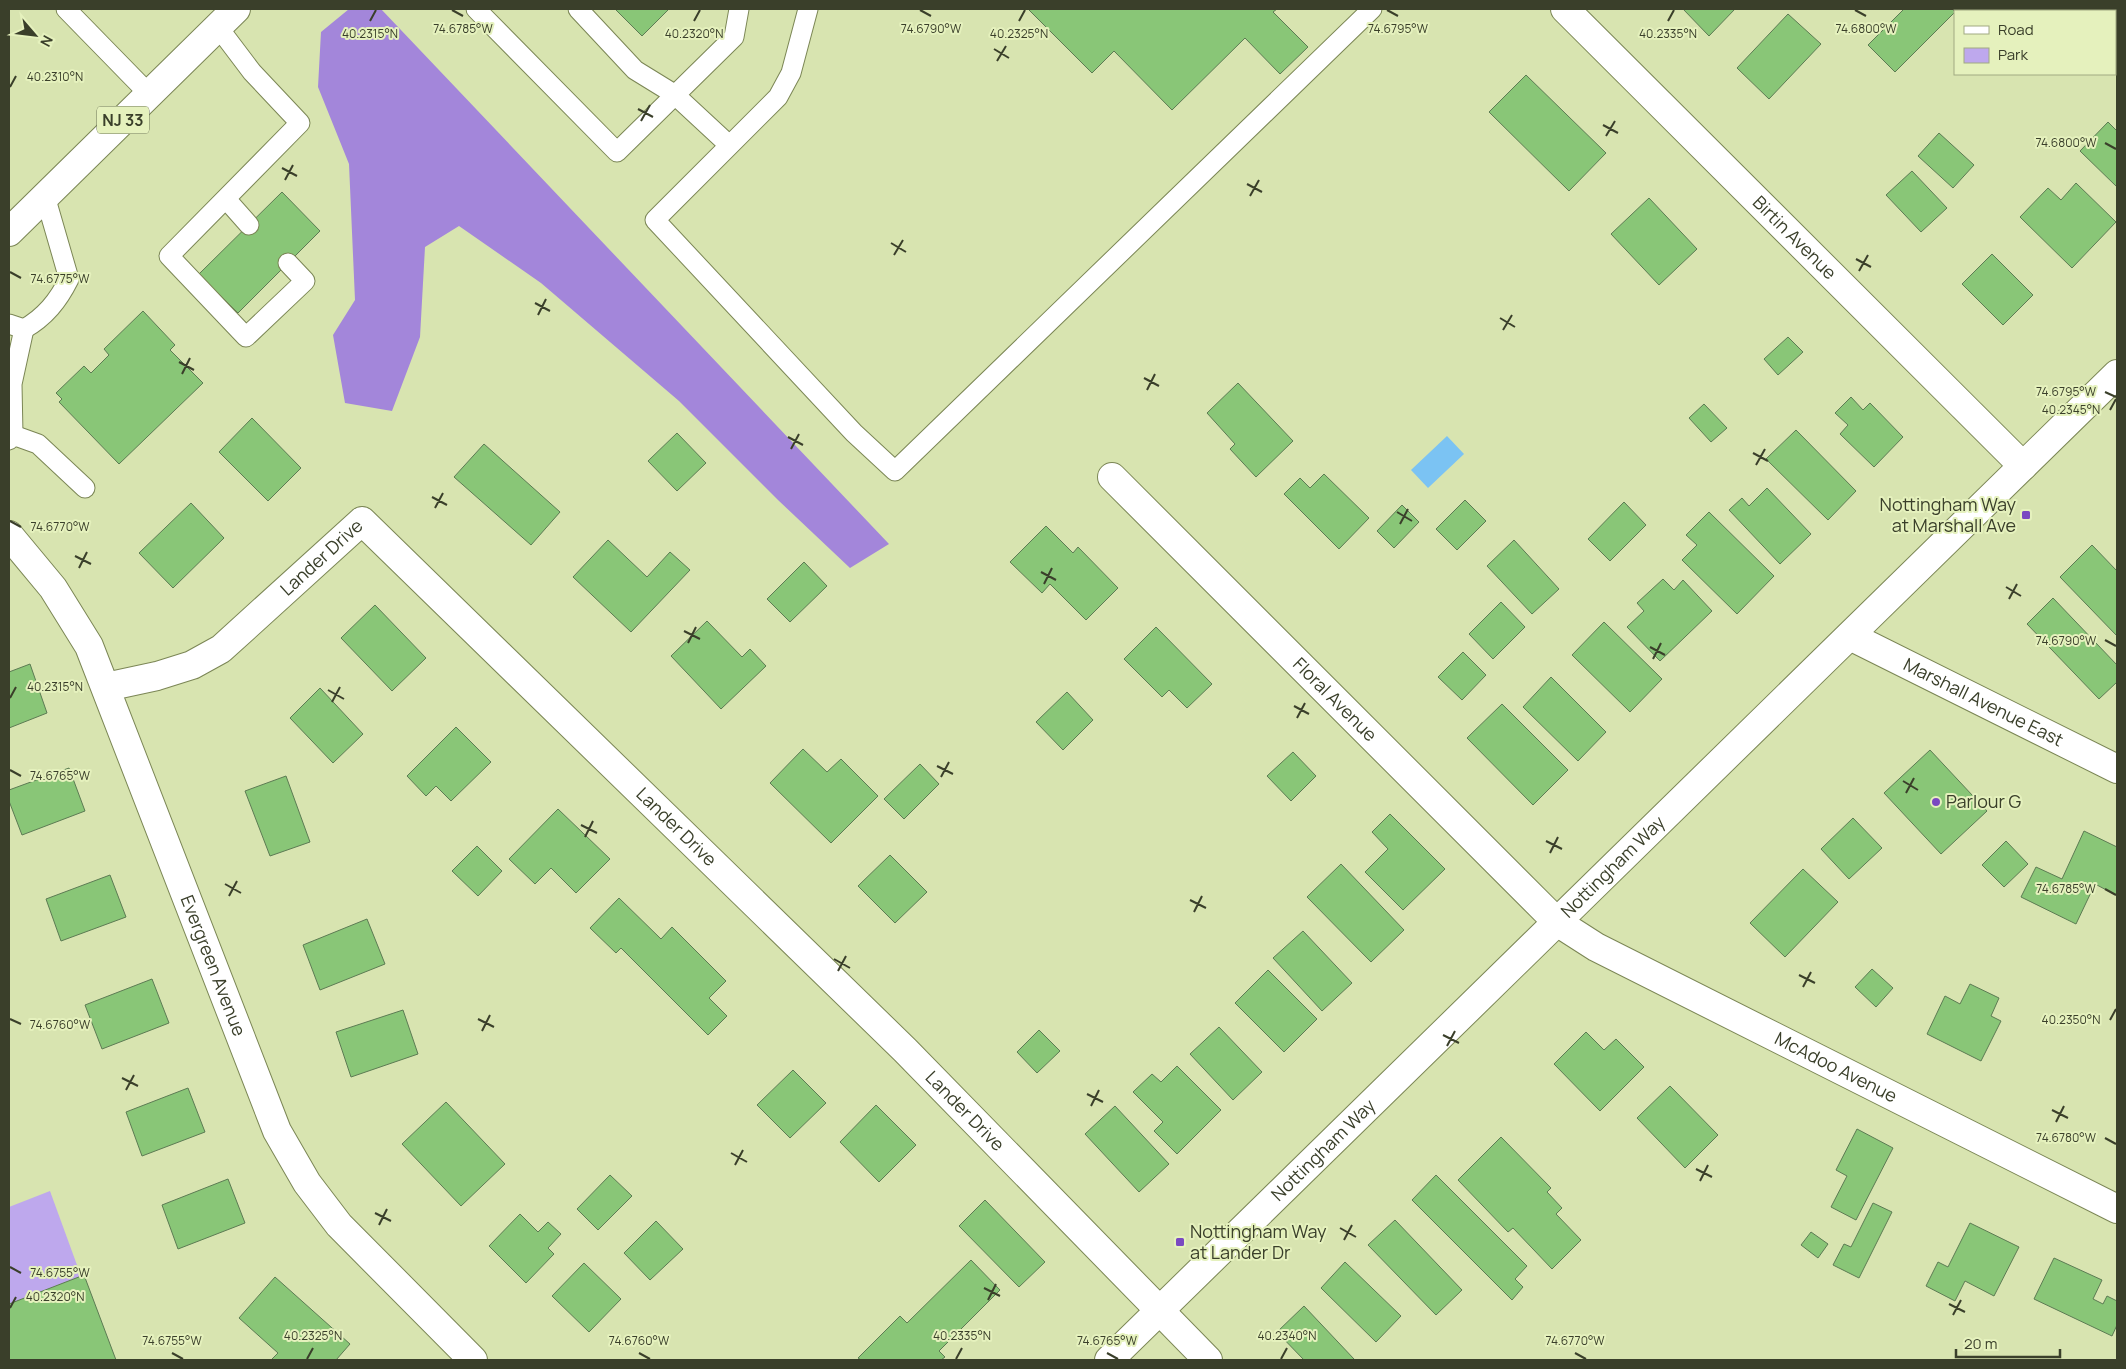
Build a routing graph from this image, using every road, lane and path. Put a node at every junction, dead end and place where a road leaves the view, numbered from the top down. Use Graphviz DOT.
graph roads {
  1 [pos="66,9"];
  2 [pos="476,9"];
  3 [pos="578,9"];
  4 [pos="740,9"];
  5 [pos="808,9"];
  6 [pos="1372,9"];
  7 [pos="1565,9"];
  8 [pos="227,18"];
  9 [pos="149,94"];
  10 [pos="674,94"];
  11 [pos="729,145"];
  12 [pos="45,196"];
  13 [pos="226,199"];
  14 [pos="13,220"];
  15 [pos="248,225"];
  16 [pos="288,263"];
  17 [pos="16,326"];
  18 [pos="2117,374"];
  19 [pos="11,437"];
  20 [pos="2023,466"];
  21 [pos="1112,477"];
  22 [pos="85,488"];
  23 [pos="9,535"];
  24 [pos="1850,636"];
  25 [pos="106,687"];
  26 [pos="2117,769"];
  27 [pos="1558,922"];
  28 [pos="2117,1209"];
  29 [pos="1160,1311"];
  30 [pos="473,1360"];
  31 [pos="1109,1360"];
  32 [pos="1208,1360"];
  1 -- 9 [label="lane"];
  2 -- 10 [label="lane"];
  3 -- 10 [label="lane"];
  4 -- 10 [label="lane"];
  5 -- 11 [label="lane"];
  6 -- 11 [label="lane"];
  7 -- 20 [label="street, Birtin Avenue"];
  8 -- 9 [label="street, NJ 33"];
  8 -- 13 [label="lane"];
  9 -- 12 [label="street, NJ 33"];
  10 -- 11 [label="lane"];
  12 -- 14 [label="street, NJ 33"];
  12 -- 17 [label="lane"];
  13 -- 15 [label="lane"];
  13 -- 16 [label="lane"];
  17 -- 19 [label="lane"];
  18 -- 20 [label="street, Nottingham Way"];
  19 -- 22 [label="lane"];
  20 -- 24 [label="street, Nottingham Way"];
  21 -- 27 [label="street, Floral Avenue"];
  23 -- 25 [label="street, Evergreen Avenue"];
  24 -- 26 [label="street, Marshall Avenue East"];
  24 -- 27 [label="street, Nottingham Way"];
  25 -- 29 [label="street, Lander Drive"];
  25 -- 30 [label="street, Evergreen Avenue"];
  27 -- 28 [label="street, McAdoo Avenue"];
  27 -- 29 [label="street, Nottingham Way"];
  29 -- 31 [label="street, Nottingham Way"];
  29 -- 32 [label="street, Lander Drive"];
}
